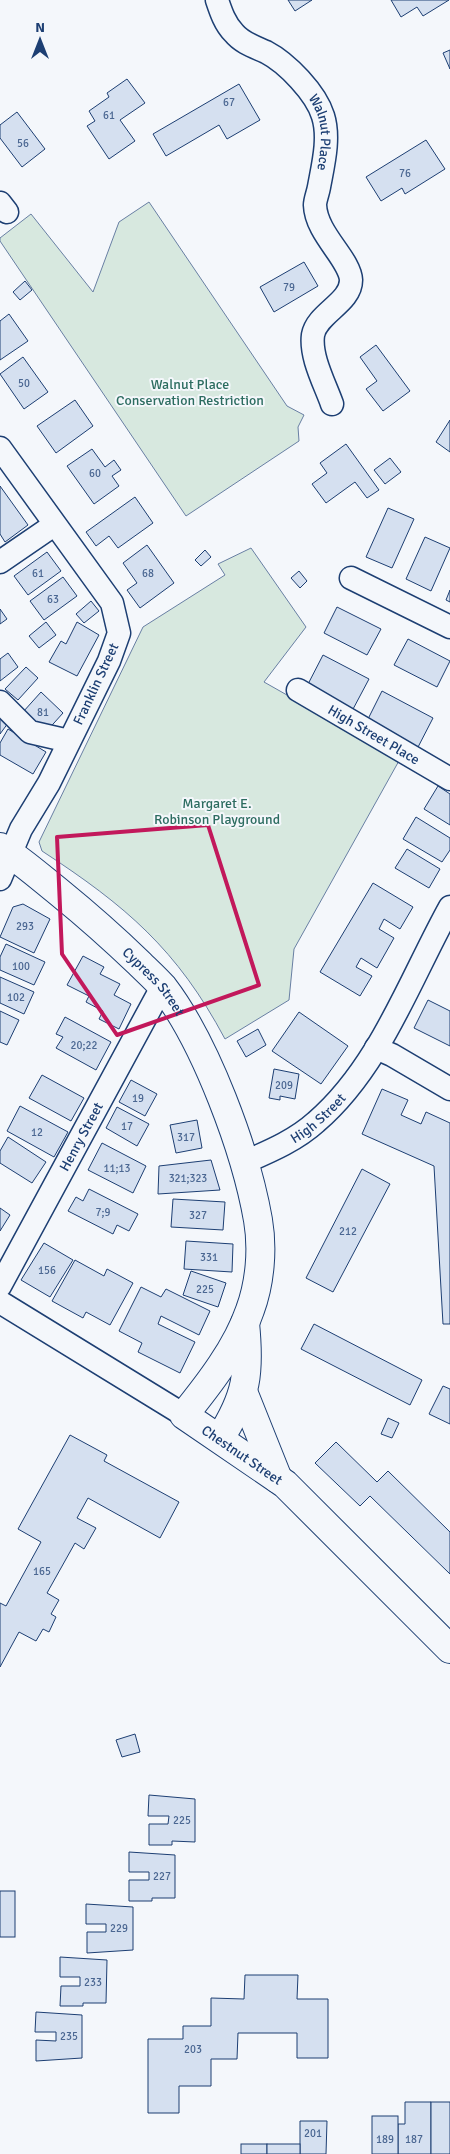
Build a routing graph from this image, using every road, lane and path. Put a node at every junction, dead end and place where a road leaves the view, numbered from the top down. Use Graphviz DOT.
graph roads {
  1 [pos="217,0"];
  2 [pos="332,404"];
  3 [pos="0,448"];
  4 [pos="54,525"];
  5 [pos="0,562"];
  6 [pos="351,578"];
  7 [pos="450,627"];
  8 [pos="298,690"];
  9 [pos="0,702"];
  10 [pos="69,741"];
  11 [pos="450,779"];
  12 [pos="6,850"];
  13 [pos="0,879"];
  14 [pos="450,907"];
  15 [pos="162,987"];
  16 [pos="376,1048"];
  17 [pos="450,1089"];
  18 [pos="243,1163"];
  19 [pos="0,1286"];
  20 [pos="0,1302"];
  21 [pos="245,1323"];
  22 [pos="244,1394"];
  23 [pos="184,1415"];
  24 [pos="220,1438"];
  25 [pos="278,1478"];
  26 [pos="450,1649"];
  1 -- 2 [label="street, Walnut Place"];
  3 -- 4 [label="street, Franklin Street"];
  4 -- 5 [label="street"];
  4 -- 10 [label="street, Franklin Street"];
  6 -- 7 [label="street"];
  8 -- 11 [label="street, High Street Place"];
  9 -- 10 [label="street"];
  10 -- 12 [label="street, Franklin Street"];
  12 -- 13 [label="street, Franklin Street"];
  12 -- 15 [label="main road, Cypress Street"];
  14 -- 16 [label="street, High Street"];
  15 -- 18 [label="main road, Cypress Street"];
  15 -- 19 [label="street, Henry Street"];
  16 -- 17 [label="street"];
  16 -- 18 [label="street, High Street"];
  18 -- 21 [label="main road"];
  20 -- 23 [label="street, Chestnut Street"];
  21 -- 22 [label="main road"];
  21 -- 23 [label="main road"];
  22 -- 24 [label="main road"];
  22 -- 25 [label="main road"];
  23 -- 24 [label="main road, Chestnut Street"];
  24 -- 25 [label="main road, Chestnut Street"];
  25 -- 26 [label="main road, Chestnut Street"];
}
